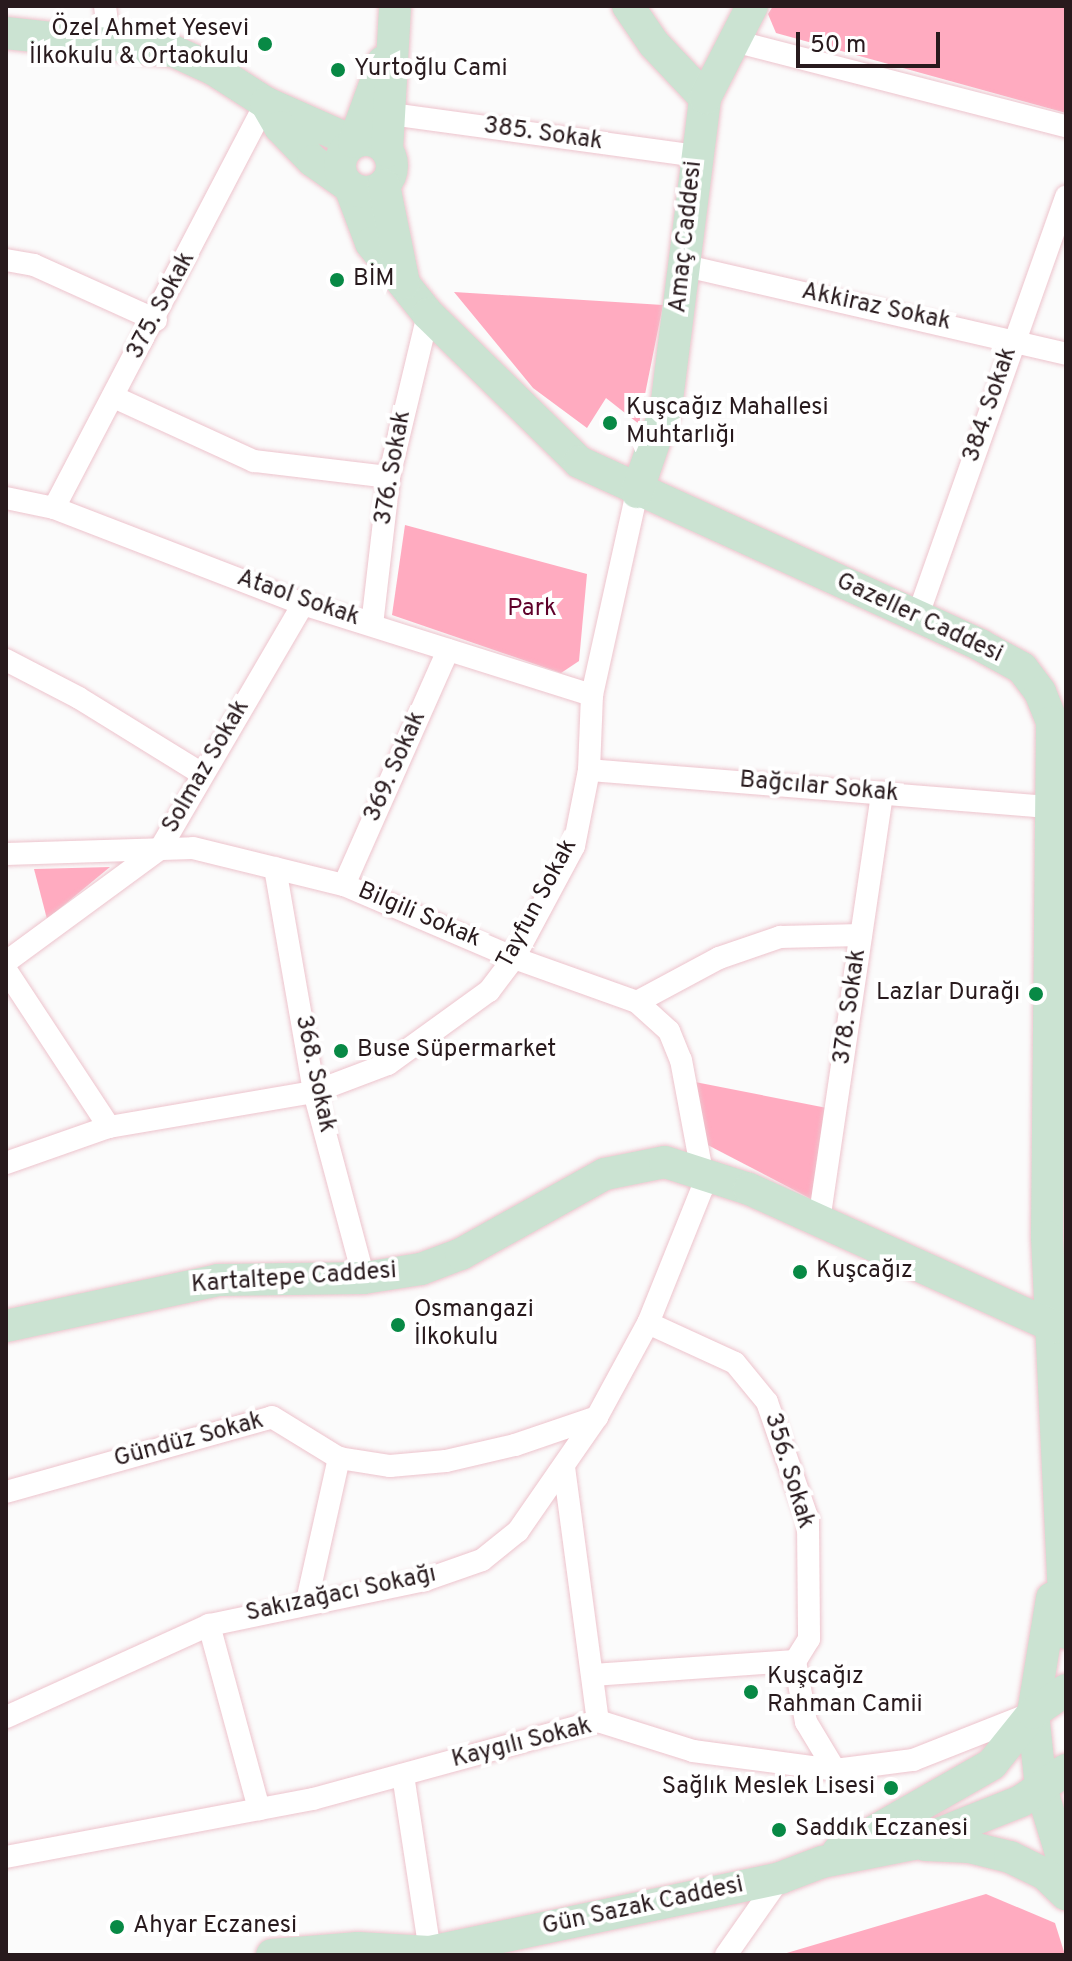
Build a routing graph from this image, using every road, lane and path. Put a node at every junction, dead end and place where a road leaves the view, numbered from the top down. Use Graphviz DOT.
graph roads {
  1 [pos="105,6"];
  2 [pos="628,6"];
  3 [pos="752,6"];
  4 [pos="393,21"];
  5 [pos="6,33"];
  6 [pos="109,40"];
  7 [pos="734,41"];
  8 [pos="705,98"];
  9 [pos="266,103"];
  10 [pos="391,114"];
  11 [pos="1066,126"];
  12 [pos="354,142"];
  13 [pos="387,151"];
  14 [pos="696,156"];
  15 [pos="384,185"];
  16 [pos="350,187"];
  17 [pos="1066,196"];
  18 [pos="6,260"];
  19 [pos="686,266"];
  20 [pos="405,286"];
  21 [pos="428,314"];
  22 [pos="156,320"];
  23 [pos="1014,339"];
  24 [pos="1066,354"];
  25 [pos="114,397"];
  26 [pos="389,477"];
  27 [pos="637,492"];
  28 [pos="6,499"];
  29 [pos="54,508"];
  30 [pos="303,604"];
  31 [pos="918,615"];
  32 [pos="372,625"];
  33 [pos="448,650"];
  34 [pos="6,660"];
  35 [pos="592,695"];
  36 [pos="1059,720"];
  37 [pos="589,770"];
  38 [pos="202,774"];
  39 [pos="882,793"];
  40 [pos="1050,807"];
  41 [pos="160,849"];
  42 [pos="6,854"];
  43 [pos="275,868"];
  44 [pos="344,885"];
  45 [pos="861,935"];
  46 [pos="514,958"];
  47 [pos="6,962"];
  48 [pos="6,970"];
  49 [pos="637,1002"];
  50 [pos="1059,1002"];
  51 [pos="314,1092"];
  52 [pos="109,1127"];
  53 [pos="6,1163"];
  54 [pos="702,1172"];
  55 [pos="819,1221"];
  56 [pos="364,1278"];
  57 [pos="648,1323"];
  58 [pos="6,1326"];
  59 [pos="1060,1331"];
  60 [pos="597,1417"];
  61 [pos="339,1458"];
  62 [pos="564,1467"];
  63 [pos="6,1492"];
  64 [pos="1063,1557"];
  65 [pos="307,1601"];
  66 [pos="209,1625"];
  67 [pos="1066,1633"];
  68 [pos="795,1661"];
  69 [pos="593,1675"];
  70 [pos="1066,1690"];
  71 [pos="1033,1713"];
  72 [pos="6,1717"];
  73 [pos="598,1721"];
  74 [pos="835,1770"];
  75 [pos="403,1775"];
  76 [pos="1054,1779"];
  77 [pos="259,1809"];
  78 [pos="913,1844"];
  79 [pos="6,1857"];
  80 [pos="822,1862"];
  81 [pos="1066,1870"];
  82 [pos="780,1878"];
  83 [pos="1066,1894"];
  84 [pos="430,1952"];
  85 [pos="272,1955"];
  86 [pos="726,1955"];
  1 -- 6 [label="street"];
  2 -- 8 [label="main road"];
  3 -- 7 [label="main road, Amaç Caddesi"];
  4 -- 10 [label="main road"];
  4 -- 12 [label="main road"];
  5 -- 6 [label="main road"];
  6 -- 9 [label="main road"];
  7 -- 8 [label="main road, Amaç Caddesi"];
  7 -- 11 [label="street"];
  8 -- 14 [label="main road, Amaç Caddesi"];
  9 -- 12 [label="main road"];
  9 -- 16 [label="main road"];
  9 -- 22 [label="street, 375. Sokak"];
  10 -- 13 [label="main road"];
  10 -- 14 [label="street, 385. Sokak"];
  12 -- 13 [label="main road"];
  12 -- 16 [label="main road"];
  13 -- 15 [label="main road"];
  14 -- 19 [label="main road, Amaç Caddesi"];
  15 -- 16 [label="main road"];
  15 -- 20 [label="main road, Gazeller Caddesi"];
  16 -- 20 [label="main road, Gazeller Caddesi"];
  17 -- 23 [label="street, 384. Sokak"];
  18 -- 22 [label="street"];
  19 -- 23 [label="street, Akkiraz Sokak"];
  19 -- 27 [label="main road, Amaç Caddesi"];
  20 -- 21 [label="main road, Gazeller Caddesi"];
  21 -- 26 [label="street, 376. Sokak"];
  21 -- 27 [label="main road, Gazeller Caddesi"];
  22 -- 25 [label="street, 375. Sokak"];
  23 -- 24 [label="street, Akkiraz Sokak"];
  23 -- 31 [label="street, 384. Sokak"];
  25 -- 26 [label="street"];
  25 -- 29 [label="street, 375. Sokak"];
  26 -- 32 [label="street, 376. Sokak"];
  27 -- 31 [label="main road, Gazeller Caddesi"];
  27 -- 35 [label="street, Tayfun Sokak"];
  28 -- 29 [label="street, Ataol Sokak"];
  29 -- 30 [label="street, Ataol Sokak"];
  30 -- 32 [label="street, Ataol Sokak"];
  30 -- 38 [label="street, Solmaz Sokak"];
  31 -- 36 [label="main road, Gazeller Caddesi"];
  32 -- 33 [label="street, Ataol Sokak"];
  33 -- 35 [label="street, Ataol Sokak"];
  33 -- 44 [label="street, 369. Sokak"];
  34 -- 38 [label="street"];
  35 -- 37 [label="street, Tayfun Sokak"];
  36 -- 40 [label="main road, Gazeller Caddesi"];
  37 -- 39 [label="street, Bağcılar Sokak"];
  37 -- 46 [label="street, Tayfun Sokak"];
  38 -- 41 [label="street, Solmaz Sokak"];
  39 -- 40 [label="street, Bağcılar Sokak"];
  39 -- 45 [label="street, 378. Sokak"];
  40 -- 50 [label="main road, Gazeller Caddesi"];
  41 -- 42 [label="street, Bilgili Sokak"];
  41 -- 43 [label="street, Bilgili Sokak"];
  41 -- 47 [label="street, Solmaz Sokak"];
  43 -- 44 [label="street, Bilgili Sokak"];
  43 -- 51 [label="street, 368. Sokak"];
  44 -- 46 [label="street, Bilgili Sokak"];
  45 -- 49 [label="street"];
  45 -- 55 [label="street, 378. Sokak"];
  46 -- 49 [label="street, Bilgili Sokak"];
  46 -- 51 [label="street, Tayfun Sokak"];
  48 -- 52 [label="street"];
  49 -- 54 [label="street, Bilgili Sokak"];
  50 -- 59 [label="main road, Gazeller Caddesi"];
  51 -- 52 [label="street, Tayfun Sokak"];
  51 -- 56 [label="street, 368. Sokak"];
  52 -- 53 [label="street, Tayfun Sokak"];
  54 -- 55 [label="main road, Kartaltepe Caddesi"];
  54 -- 56 [label="main road, Kartaltepe Caddesi"];
  54 -- 57 [label="street, Sakızağacı Sokağı"];
  55 -- 59 [label="main road, Kartaltepe Caddesi"];
  56 -- 58 [label="main road, Kartaltepe Caddesi"];
  57 -- 60 [label="street, Sakızağacı Sokağı"];
  57 -- 68 [label="street, 356. Sokak"];
  59 -- 64 [label="main road, Gazeller Caddesi"];
  60 -- 61 [label="street, Gündüz Sokak"];
  60 -- 62 [label="street, Sakızağacı Sokağı"];
  61 -- 63 [label="street, Gündüz Sokak"];
  61 -- 65 [label="street"];
  62 -- 65 [label="street, Sakızağacı Sokağı"];
  62 -- 69 [label="street"];
  64 -- 67 [label="main road, Gazeller Caddesi"];
  64 -- 71 [label="main road, Gazeller Caddesi"];
  65 -- 66 [label="street, Sakızağacı Sokağı"];
  66 -- 72 [label="street, Sakızağacı Sokağı"];
  66 -- 77 [label="street"];
  68 -- 69 [label="street"];
  68 -- 74 [label="street"];
  69 -- 73 [label="street"];
  70 -- 71 [label="main road, Gün Sazak Caddesi"];
  71 -- 74 [label="street, Kaygılı Sokak"];
  71 -- 76 [label="main road, Gazeller Caddesi"];
  71 -- 80 [label="main road, Gün Sazak Caddesi"];
  73 -- 74 [label="street, Kaygılı Sokak"];
  73 -- 75 [label="street, Kaygılı Sokak"];
  75 -- 77 [label="street, Kaygılı Sokak"];
  75 -- 84 [label="street"];
  76 -- 78 [label="main road, Gün Sazak Caddesi"];
  76 -- 81 [label="main road, Gazeller Caddesi"];
  77 -- 79 [label="street, Kaygılı Sokak"];
  78 -- 80 [label="main road, Gün Sazak Caddesi"];
  78 -- 83 [label="main road"];
  80 -- 82 [label="main road, Gün Sazak Caddesi"];
  82 -- 84 [label="main road, Gün Sazak Caddesi"];
  82 -- 86 [label="street"];
  84 -- 85 [label="main road, Gün Sazak Caddesi"];
}
